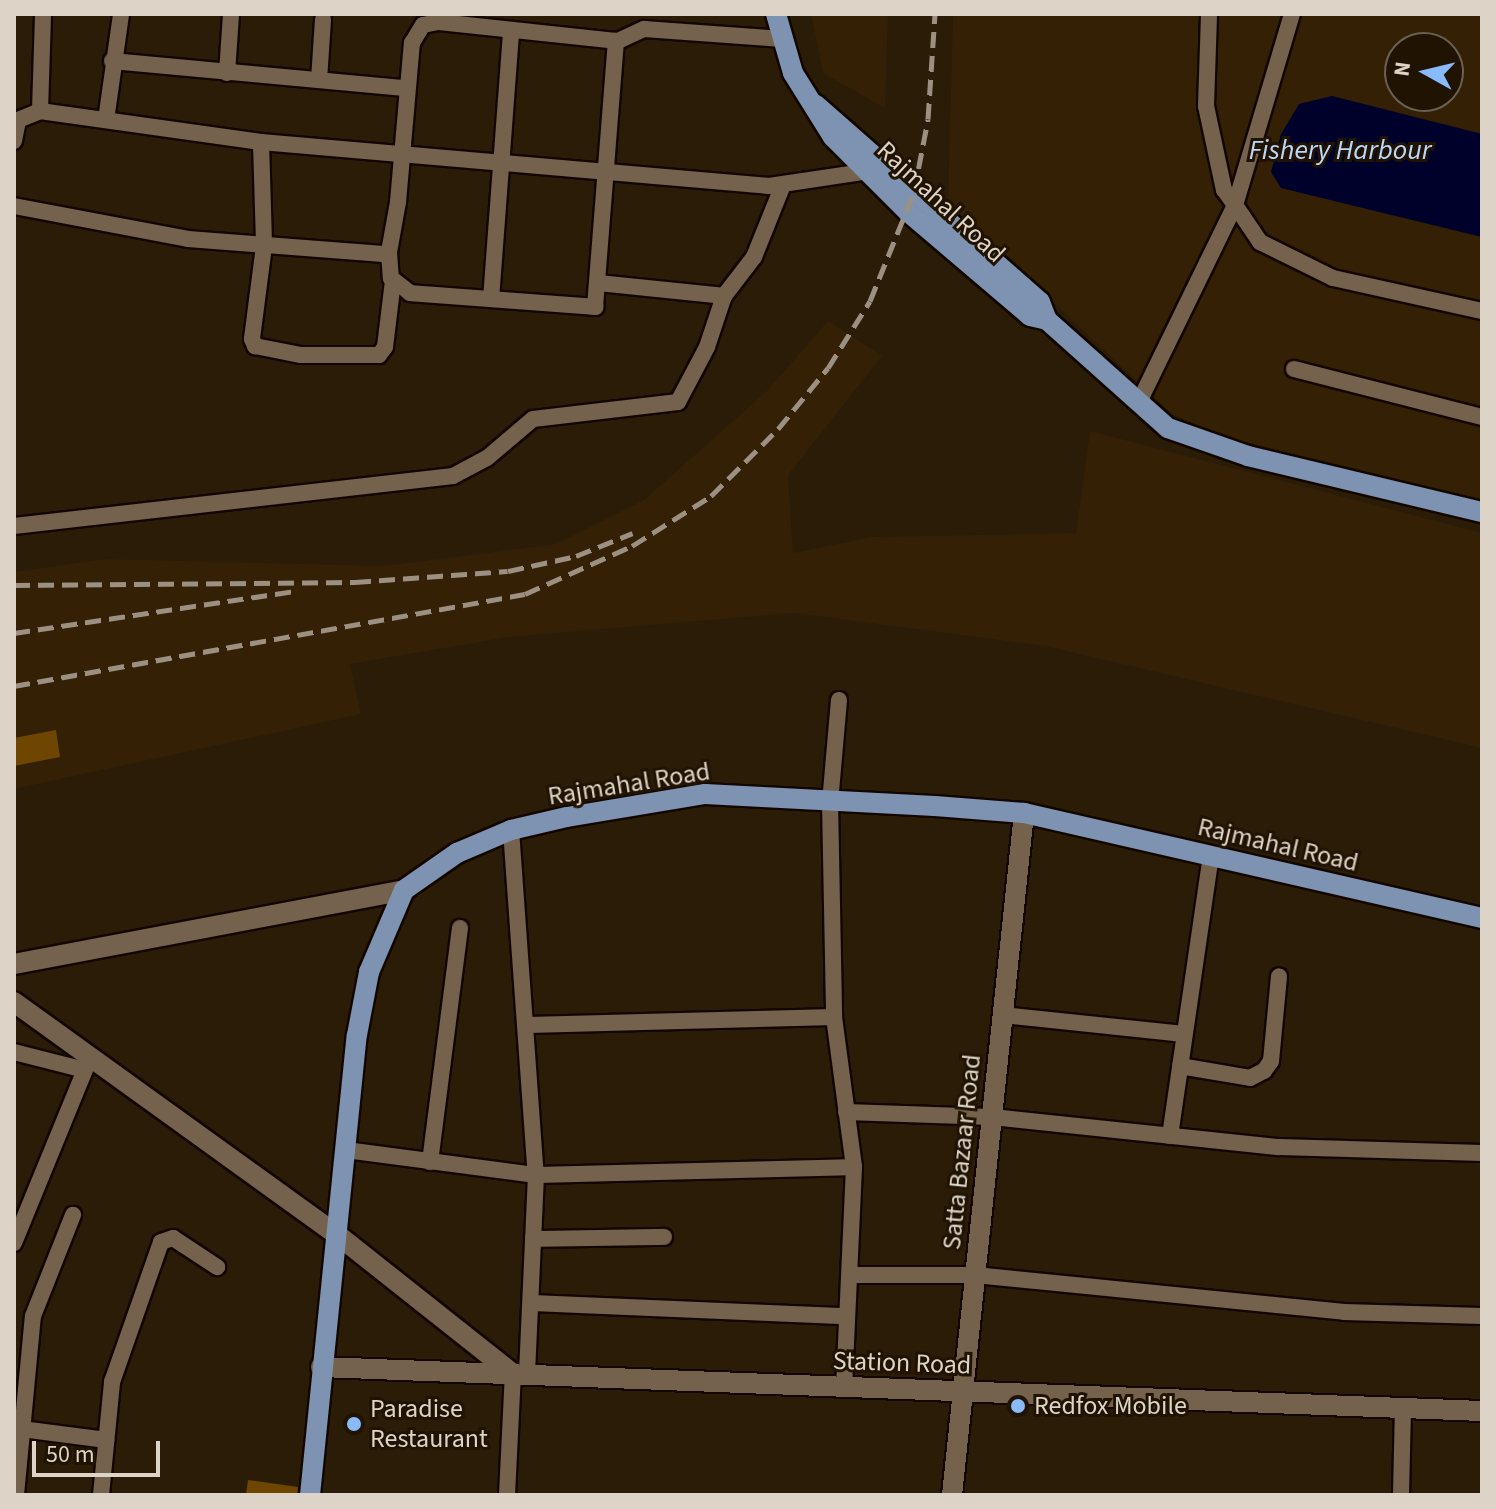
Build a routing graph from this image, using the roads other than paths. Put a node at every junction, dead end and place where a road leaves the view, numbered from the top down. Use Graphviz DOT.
graph roads {
  1 [pos="43,14"];
  2 [pos="121,14"];
  3 [pos="231,14"];
  4 [pos="776,14"];
  5 [pos="1209,14"];
  6 [pos="1292,14"];
  7 [pos="323,19"];
  8 [pos="511,31"];
  9 [pos="783,39"];
  10 [pos="616,41"];
  11 [pos="112,61"];
  12 [pos="227,73"];
  13 [pos="319,80"];
  14 [pos="405,88"];
  15 [pos="816,105"];
  16 [pos="40,111"];
  17 [pos="106,120"];
  18 [pos="14,141"];
  19 [pos="261,142"];
  20 [pos="403,155"];
  21 [pos="500,164"];
  22 [pos="869,171"];
  23 [pos="605,173"];
  24 [pos="783,185"];
  25 [pos="1235,205"];
  26 [pos="14,206"];
  27 [pos="264,246"];
  28 [pos="389,252"];
  29 [pos="393,281"];
  30 [pos="599,283"];
  31 [pos="724,296"];
  32 [pos="491,299"];
  33 [pos="1482,311"];
  34 [pos="1047,320"];
  35 [pos="1294,369"];
  36 [pos="1139,402"];
  37 [pos="1482,417"];
  38 [pos="1482,512"];
  39 [pos="14,526"];
  40 [pos="839,700"];
  41 [pos="830,802"];
  42 [pos="1024,813"];
  43 [pos="511,830"];
  44 [pos="1211,856"];
  45 [pos="404,890"];
  46 [pos="1482,918"];
  47 [pos="460,928"];
  48 [pos="14,964"];
  49 [pos="1279,976"];
  50 [pos="14,1002"];
  51 [pos="1003,1015"];
  52 [pos="834,1017"];
  53 [pos="528,1025"];
  54 [pos="1184,1034"];
  55 [pos="14,1052"];
  56 [pos="87,1065"];
  57 [pos="1180,1066"];
  58 [pos="846,1112"];
  59 [pos="992,1117"];
  60 [pos="1170,1136"];
  61 [pos="346,1150"];
  62 [pos="1482,1153"];
  63 [pos="430,1162"];
  64 [pos="854,1167"];
  65 [pos="536,1175"];
  66 [pos="73,1215"];
  67 [pos="339,1236"];
  68 [pos="664,1237"];
  69 [pos="533,1239"];
  70 [pos="14,1243"];
  71 [pos="217,1267"];
  72 [pos="850,1275"];
  73 [pos="975,1275"];
  74 [pos="532,1303"];
  75 [pos="846,1316"];
  76 [pos="1482,1316"];
  77 [pos="321,1367"];
  78 [pos="520,1375"];
  79 [pos="844,1387"];
  80 [pos="962,1392"];
  81 [pos="1403,1408"];
  82 [pos="1482,1411"];
  83 [pos="18,1428"];
  84 [pos="106,1440"];
  85 [pos="16,1495"];
  86 [pos="101,1495"];
  87 [pos="310,1495"];
  88 [pos="507,1495"];
  89 [pos="952,1495"];
  90 [pos="1401,1495"];
  1 -- 16 [label="street"];
  2 -- 11 [label="street"];
  3 -- 12 [label="street"];
  4 -- 9 [label="main road, Rajmahal Road"];
  5 -- 25 [label="street"];
  6 -- 25 [label="street"];
  7 -- 13 [label="street"];
  8 -- 10 [label="street"];
  8 -- 14 [label="street"];
  8 -- 21 [label="street"];
  9 -- 10 [label="street"];
  9 -- 15 [label="main road, Rajmahal Road"];
  10 -- 23 [label="street"];
  11 -- 12 [label="street"];
  11 -- 17 [label="street"];
  12 -- 13 [label="street"];
  13 -- 14 [label="street"];
  14 -- 20 [label="street"];
  15 -- 22 [label="main road, Rajmahal Road"];
  15 -- 34 [label="main road, Rajmahal Road"];
  16 -- 17 [label="street"];
  16 -- 18 [label="street"];
  17 -- 19 [label="street"];
  19 -- 20 [label="street"];
  19 -- 27 [label="street"];
  20 -- 21 [label="street"];
  20 -- 28 [label="street"];
  21 -- 23 [label="street"];
  21 -- 32 [label="street"];
  22 -- 24 [label="street"];
  22 -- 34 [label="main road, Rajmahal Road"];
  23 -- 24 [label="street"];
  23 -- 30 [label="street"];
  24 -- 31 [label="street"];
  25 -- 33 [label="street"];
  25 -- 36 [label="street"];
  26 -- 27 [label="street"];
  27 -- 28 [label="street"];
  27 -- 29 [label="street"];
  28 -- 29 [label="street"];
  29 -- 32 [label="street"];
  30 -- 31 [label="street"];
  30 -- 32 [label="street"];
  31 -- 39 [label="street"];
  34 -- 36 [label="main road, Rajmahal Road"];
  35 -- 37 [label="street"];
  36 -- 38 [label="main road, Rajmahal Road"];
  40 -- 41 [label="street"];
  41 -- 42 [label="main road, Rajmahal Road"];
  41 -- 43 [label="main road, Rajmahal Road"];
  41 -- 52 [label="street"];
  42 -- 44 [label="main road, Rajmahal Road"];
  42 -- 51 [label="street, Satta Bazaar Road"];
  43 -- 45 [label="main road, Rajmahal Road"];
  43 -- 53 [label="street"];
  44 -- 46 [label="main road, Rajmahal Road"];
  44 -- 54 [label="street"];
  45 -- 48 [label="street"];
  45 -- 61 [label="main road"];
  47 -- 63 [label="street"];
  49 -- 57 [label="street"];
  50 -- 56 [label="street"];
  51 -- 54 [label="street"];
  51 -- 59 [label="street, Satta Bazaar Road"];
  52 -- 53 [label="street"];
  52 -- 58 [label="street"];
  53 -- 65 [label="street"];
  54 -- 57 [label="street"];
  55 -- 56 [label="street"];
  56 -- 67 [label="street"];
  56 -- 70 [label="street"];
  57 -- 60 [label="street"];
  58 -- 59 [label="street"];
  58 -- 64 [label="street"];
  59 -- 60 [label="street"];
  59 -- 73 [label="street, Satta Bazaar Road"];
  60 -- 62 [label="street"];
  61 -- 63 [label="street"];
  61 -- 67 [label="main road"];
  63 -- 65 [label="street"];
  64 -- 65 [label="street"];
  64 -- 72 [label="street"];
  65 -- 69 [label="street"];
  66 -- 83 [label="street"];
  67 -- 77 [label="main road"];
  67 -- 78 [label="street"];
  68 -- 69 [label="street"];
  69 -- 74 [label="street"];
  71 -- 84 [label="street"];
  72 -- 73 [label="street"];
  72 -- 75 [label="street"];
  73 -- 76 [label="street"];
  73 -- 80 [label="street, Satta Bazaar Road"];
  74 -- 75 [label="street"];
  74 -- 78 [label="street"];
  75 -- 79 [label="street"];
  77 -- 78 [label="street, Station Road"];
  77 -- 87 [label="main road"];
  78 -- 79 [label="street, Station Road"];
  78 -- 88 [label="street"];
  79 -- 80 [label="street, Station Road"];
  80 -- 81 [label="street, Station Road"];
  80 -- 89 [label="street, Satta Bazaar Road"];
  81 -- 82 [label="street, Station Road"];
  81 -- 90 [label="street"];
  83 -- 84 [label="street"];
  83 -- 85 [label="street"];
  84 -- 86 [label="street"];
}
